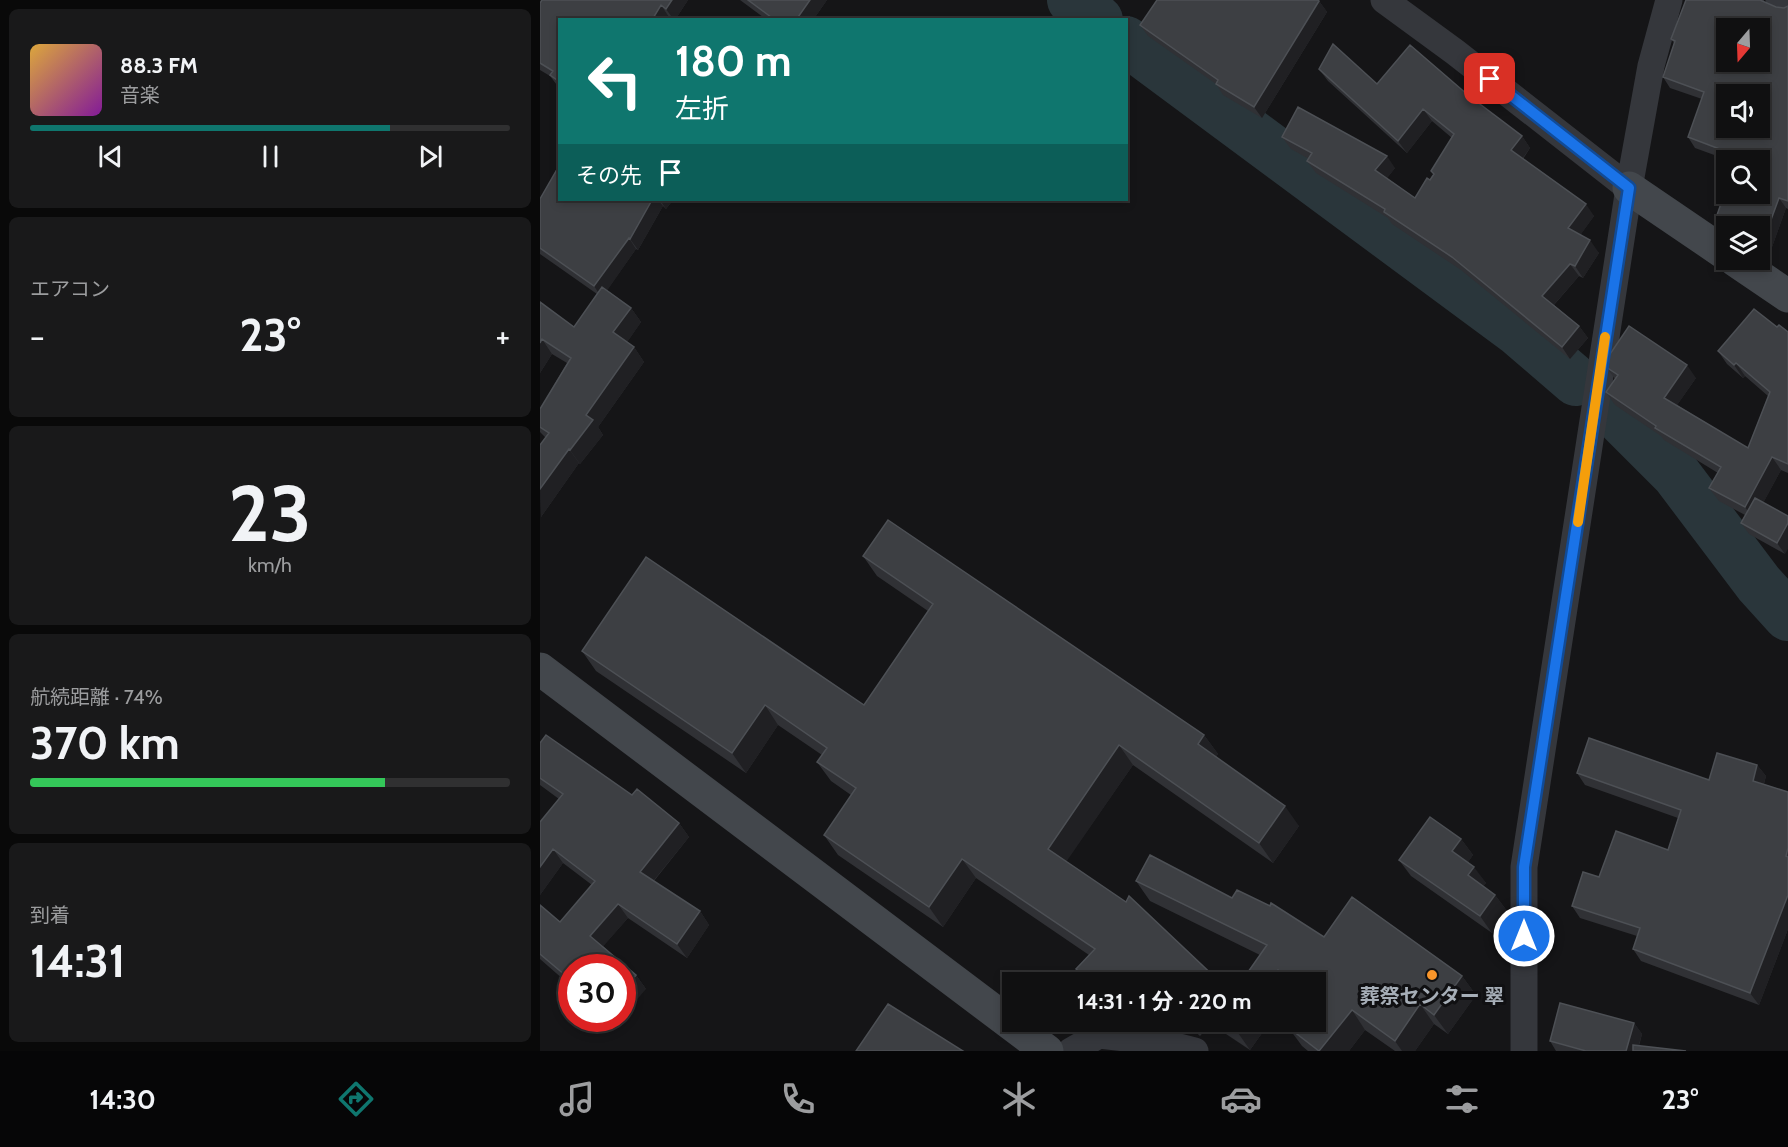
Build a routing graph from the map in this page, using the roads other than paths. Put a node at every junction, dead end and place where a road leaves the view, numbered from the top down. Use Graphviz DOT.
graph roads {
  1 [pos="1384,0"];
  2 [pos="1669,0"];
  3 [pos="1779,0"];
  4 [pos="1788,3"];
  5 [pos="1629,188"];
  6 [pos="1716,247"];
  7 [pos="1750,270"];
  8 [pos="1788,296"];
  9 [pos="540,669"];
  10 [pos="1047,1051"];
  11 [pos="1071,1051"];
  12 [pos="1195,1051"];
  13 [pos="1524,1051"];
  1 -- 5 [label="street"];
  2 -- 5 [label="street"];
  3 -- 4 [label="street"];
  5 -- 6 [label="street"];
  5 -- 13 [label="street"];
  7 -- 8 [label="street"];
  9 -- 10 [label="street"];
  11 -- 12 [label="street"];
}
